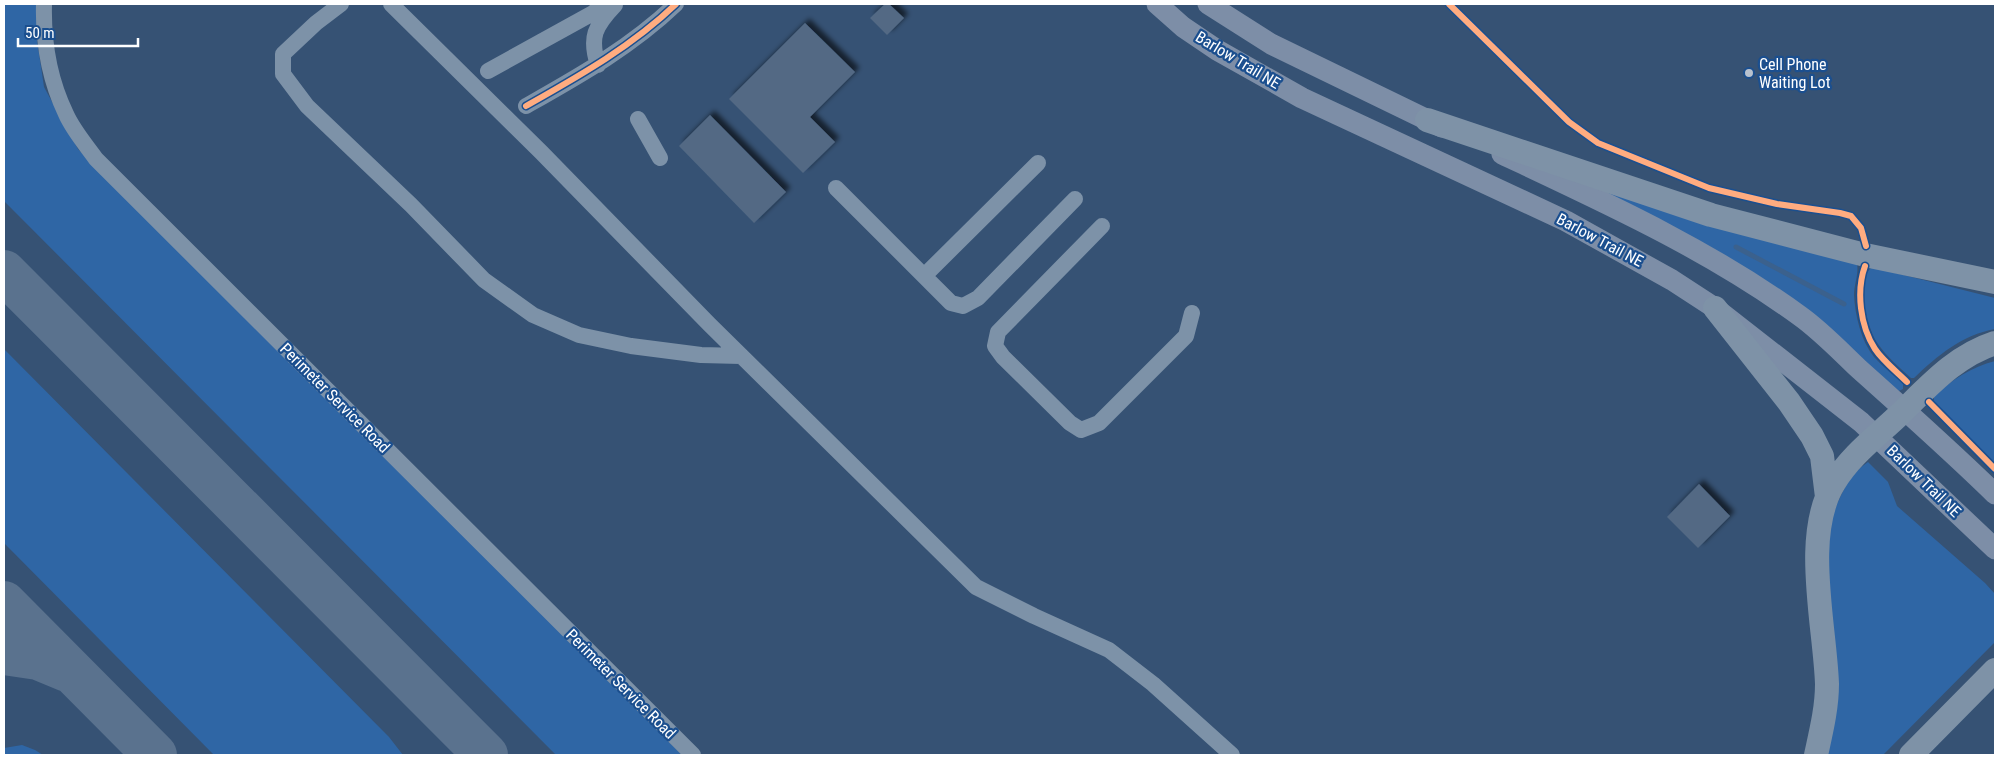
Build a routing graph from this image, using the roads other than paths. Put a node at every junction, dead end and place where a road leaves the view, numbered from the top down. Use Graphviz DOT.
graph roads {
  1 [pos="44,4"];
  2 [pos="341,4"];
  3 [pos="391,4"];
  4 [pos="605,4"];
  5 [pos="616,4"];
  6 [pos="676,4"];
  7 [pos="1157,4"];
  8 [pos="1208,4"];
  9 [pos="598,65"];
  10 [pos="488,71"];
  11 [pos="526,106"];
  12 [pos="638,119"];
  13 [pos="1427,120"];
  14 [pos="660,158"];
  15 [pos="1038,163"];
  16 [pos="836,188"];
  17 [pos="1074,199"];
  18 [pos="1102,226"];
  19 [pos="924,276"];
  20 [pos="1995,282"];
  21 [pos="1716,308"];
  22 [pos="1192,313"];
  23 [pos="1995,343"];
  24 [pos="741,356"];
  25 [pos="1905,409"];
  26 [pos="1877,436"];
  27 [pos="1995,494"];
  28 [pos="1827,497"];
  29 [pos="1995,549"];
  30 [pos="1995,670"];
  31 [pos="693,755"];
  32 [pos="1232,755"];
  33 [pos="1816,755"];
  34 [pos="1911,755"];
  1 -- 31 [label="street, Perimeter Service Road"];
  2 -- 24 [label="street"];
  3 -- 24 [label="street"];
  4 -- 10 [label="street"];
  5 -- 9 [label="street"];
  6 -- 9 [label="street"];
  7 -- 21 [label="main road, Barlow Trail NE"];
  8 -- 13 [label="main road, Barlow Trail NE"];
  9 -- 11 [label="street"];
  12 -- 14 [label="street"];
  13 -- 20 [label="highway"];
  13 -- 25 [label="main road, Barlow Trail NE"];
  15 -- 19 [label="street"];
  16 -- 19 [label="street"];
  17 -- 19 [label="street"];
  18 -- 22 [label="street"];
  21 -- 26 [label="main road, Barlow Trail NE"];
  21 -- 28 [label="highway"];
  23 -- 25 [label="highway"];
  24 -- 32 [label="street"];
  25 -- 26 [label="highway"];
  25 -- 27 [label="main road, Barlow Trail NE"];
  26 -- 28 [label="highway"];
  26 -- 29 [label="main road, Barlow Trail NE"];
  28 -- 33 [label="highway"];
  30 -- 34 [label="highway"];
}
